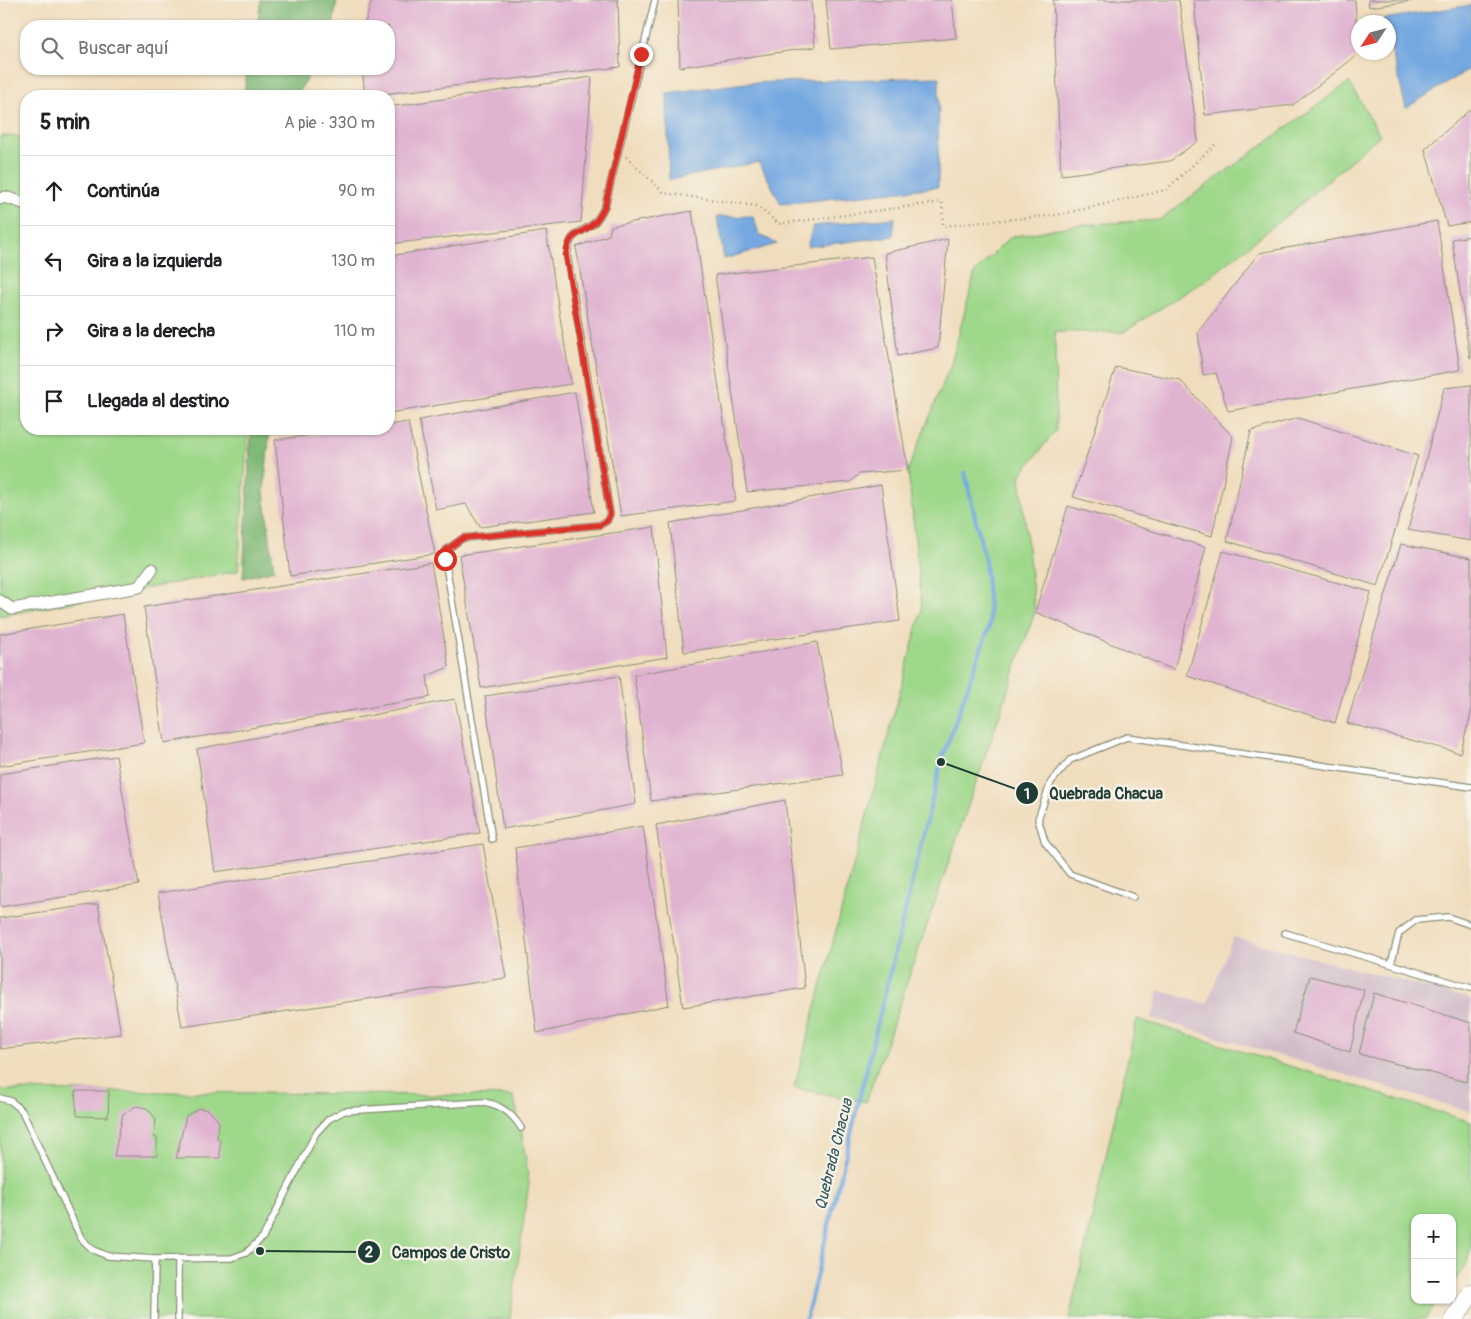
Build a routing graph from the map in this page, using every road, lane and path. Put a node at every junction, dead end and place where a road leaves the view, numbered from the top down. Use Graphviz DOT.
graph roads {
  1 [pos="655,0"];
  2 [pos="1217,143"];
  3 [pos="617,149"];
  4 [pos="0,199"];
  5 [pos="20,202"];
  6 [pos="152,569"];
  7 [pos="0,601"];
  8 [pos="1471,787"];
  9 [pos="492,838"];
  10 [pos="1133,897"];
  11 [pos="1471,925"];
  12 [pos="1285,933"];
  13 [pos="1390,964"];
  14 [pos="1471,988"];
  15 [pos="0,1098"];
  16 [pos="521,1128"];
  17 [pos="178,1258"];
  18 [pos="155,1259"];
  19 [pos="154,1319"];
  20 [pos="178,1319"];
  1 -- 3 [label="lane"];
  2 -- 3 [label="path"];
  3 -- 9 [label="lane"];
  4 -- 5 [label="street"];
  6 -- 7 [label="street"];
  8 -- 10 [label="lane"];
  11 -- 13 [label="lane"];
  12 -- 13 [label="lane"];
  13 -- 14 [label="lane"];
  15 -- 18 [label="lane"];
  16 -- 17 [label="lane"];
  17 -- 18 [label="lane"];
  17 -- 20 [label="lane"];
  18 -- 19 [label="lane"];
}
